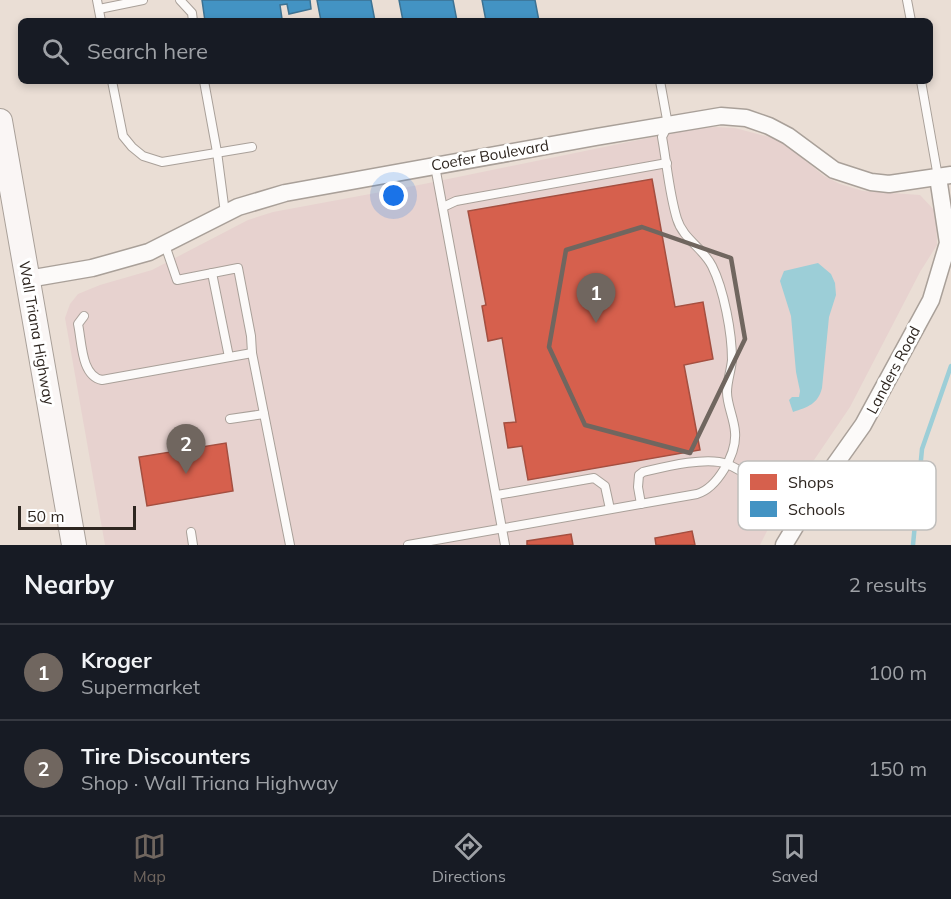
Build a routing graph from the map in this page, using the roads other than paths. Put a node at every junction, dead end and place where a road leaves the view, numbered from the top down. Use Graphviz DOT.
graph roads {
  1 [pos="143,0"];
  2 [pos="180,0"];
  3 [pos="907,0"];
  4 [pos="98,4"];
  5 [pos="193,18"];
  6 [pos="910,18"];
  7 [pos="113,84"];
  8 [pos="205,84"];
  9 [pos="661,84"];
  10 [pos="922,84"];
  11 [pos="0,121"];
  12 [pos="668,125"];
  13 [pos="252,147"];
  14 [pos="217,152"];
  15 [pos="667,163"];
  16 [pos="435,165"];
  17 [pos="944,176"];
  18 [pos="443,207"];
  19 [pos="225,213"];
  20 [pos="165,245"];
  21 [pos="212,273"];
  22 [pos="27,279"];
  23 [pos="84,316"];
  24 [pos="252,353"];
  25 [pos="229,357"];
  26 [pos="264,414"];
  27 [pos="230,419"];
  28 [pos="839,461"];
  29 [pos="726,464"];
  30 [pos="738,471"];
  31 [pos="497,495"];
  32 [pos="641,504"];
  33 [pos="610,509"];
  34 [pos="503,528"];
  35 [pos="793,530"];
  36 [pos="191,532"];
  37 [pos="74,545"];
  38 [pos="193,545"];
  39 [pos="290,545"];
  40 [pos="408,545"];
  41 [pos="505,545"];
  42 [pos="784,545"];
  1 -- 4 [label="lane"];
  2 -- 5 [label="lane"];
  3 -- 6 [label="lane"];
  7 -- 14 [label="lane"];
  8 -- 14 [label="lane"];
  9 -- 12 [label="lane"];
  10 -- 17 [label="lane"];
  11 -- 22 [label="main road, Wall Triana Highway"];
  12 -- 15 [label="lane"];
  12 -- 16 [label="street, Coefer Boulevard"];
  12 -- 17 [label="street, Coefer Boulevard"];
  13 -- 14 [label="lane"];
  14 -- 19 [label="lane"];
  15 -- 18 [label="lane"];
  15 -- 29 [label="lane"];
  16 -- 18 [label="lane"];
  16 -- 19 [label="street, Coefer Boulevard"];
  17 -- 28 [label="street, Landers Road"];
  18 -- 31 [label="lane"];
  19 -- 20 [label="street, Coefer Boulevard"];
  20 -- 21 [label="lane"];
  20 -- 22 [label="street, Coefer Boulevard"];
  21 -- 24 [label="lane"];
  21 -- 25 [label="lane"];
  22 -- 37 [label="main road, Wall Triana Highway"];
  23 -- 25 [label="lane"];
  24 -- 25 [label="lane"];
  24 -- 26 [label="lane"];
  26 -- 27 [label="lane"];
  26 -- 39 [label="lane"];
  29 -- 30 [label="lane"];
  29 -- 32 [label="lane"];
  29 -- 32 [label="lane"];
  31 -- 33 [label="lane"];
  31 -- 34 [label="lane"];
  32 -- 33 [label="lane"];
  33 -- 34 [label="lane"];
  34 -- 40 [label="lane"];
  34 -- 41 [label="lane"];
  35 -- 42 [label="street, Landers Road"];
  36 -- 38 [label="lane"];
}
